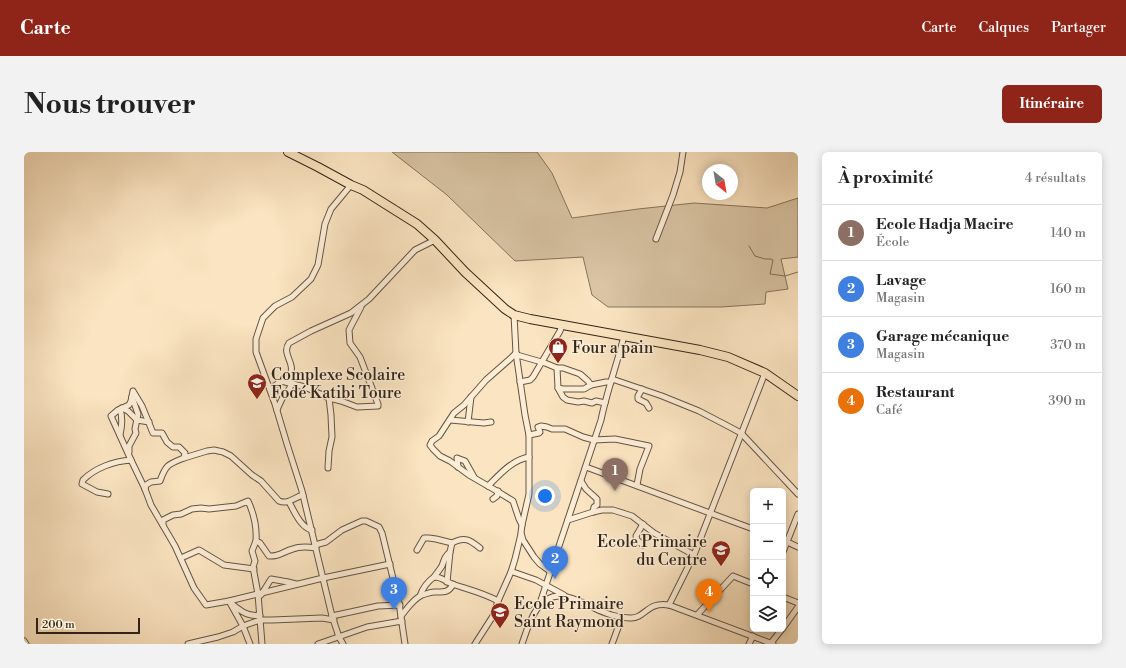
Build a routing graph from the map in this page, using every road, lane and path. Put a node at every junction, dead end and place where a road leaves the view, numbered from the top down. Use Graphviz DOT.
graph roads {
  1 [pos="288,152"];
  2 [pos="683,152"];
  3 [pos="351,185"];
  4 [pos="656,239"];
  5 [pos="435,240"];
  6 [pos="361,306"];
  7 [pos="514,315"];
  8 [pos="562,325"];
  9 [pos="624,336"];
  10 [pos="517,354"];
  11 [pos="541,362"];
  12 [pos="557,368"];
  13 [pos="765,373"];
  14 [pos="290,375"];
  15 [pos="281,381"];
  16 [pos="611,381"];
  17 [pos="520,382"];
  18 [pos="291,384"];
  19 [pos="591,385"];
  20 [pos="558,388"];
  21 [pos="270,389"];
  22 [pos="642,389"];
  23 [pos="798,396"];
  24 [pos="132,397"];
  25 [pos="472,397"];
  26 [pos="328,398"];
  27 [pos="605,403"];
  28 [pos="121,408"];
  29 [pos="649,408"];
  30 [pos="277,410"];
  31 [pos="137,420"];
  32 [pos="450,420"];
  33 [pos="149,422"];
  34 [pos="468,422"];
  35 [pos="491,422"];
  36 [pos="741,433"];
  37 [pos="120,435"];
  38 [pos="529,435"];
  39 [pos="594,440"];
  40 [pos="129,457"];
  41 [pos="529,457"];
  42 [pos="184,458"];
  43 [pos="458,467"];
  44 [pos="586,467"];
  45 [pos="328,468"];
  46 [pos="475,478"];
  47 [pos="581,481"];
  48 [pos="637,485"];
  49 [pos="488,486"];
  50 [pos="145,489"];
  51 [pos="498,492"];
  52 [pos="108,494"];
  53 [pos="798,494"];
  54 [pos="303,495"];
  55 [pos="493,499"];
  56 [pos="289,502"];
  57 [pos="593,512"];
  58 [pos="710,513"];
  59 [pos="798,514"];
  60 [pos="568,520"];
  61 [pos="643,524"];
  62 [pos="163,525"];
  63 [pos="522,525"];
  64 [pos="750,528"];
  65 [pos="312,530"];
  66 [pos="521,533"];
  67 [pos="786,539"];
  68 [pos="256,541"];
  69 [pos="786,541"];
  70 [pos="452,543"];
  71 [pos="644,545"];
  72 [pos="316,547"];
  73 [pos="798,547"];
  74 [pos="480,548"];
  75 [pos="417,550"];
  76 [pos="450,552"];
  77 [pos="694,555"];
  78 [pos="181,558"];
  79 [pos="390,564"];
  80 [pos="254,569"];
  81 [pos="511,572"];
  82 [pos="551,572"];
  83 [pos="434,577"];
  84 [pos="323,578"];
  85 [pos="447,582"];
  86 [pos="750,583"];
  87 [pos="454,584"];
  88 [pos="296,585"];
  89 [pos="546,586"];
  90 [pos="260,593"];
  91 [pos="420,596"];
  92 [pos="566,596"];
  93 [pos="786,597"];
  94 [pos="228,601"];
  95 [pos="498,601"];
  96 [pos="540,603"];
  97 [pos="798,603"];
  98 [pos="400,605"];
  99 [pos="668,605"];
  100 [pos="798,607"];
  101 [pos="697,616"];
  102 [pos="622,617"];
  103 [pos="260,618"];
  104 [pos="333,618"];
  105 [pos="402,618"];
  106 [pos="786,623"];
  107 [pos="243,626"];
  108 [pos="780,632"];
  109 [pos="753,636"];
  110 [pos="339,637"];
  111 [pos="24,641"];
  112 [pos="26,644"];
  113 [pos="188,644"];
  114 [pos="250,644"];
  115 [pos="262,644"];
  116 [pos="318,644"];
  117 [pos="343,644"];
  118 [pos="405,644"];
  119 [pos="475,644"];
  120 [pos="522,644"];
  121 [pos="612,644"];
  122 [pos="749,644"];
  123 [pos="772,644"];
  1 -- 3 [label="highway"];
  2 -- 4 [label="street"];
  3 -- 5 [label="highway"];
  3 -- 21 [label="street"];
  5 -- 6 [label="street"];
  5 -- 7 [label="highway"];
  6 -- 14 [label="street"];
  6 -- 26 [label="street"];
  7 -- 8 [label="highway"];
  7 -- 10 [label="street"];
  8 -- 9 [label="highway"];
  8 -- 11 [label="street"];
  9 -- 13 [label="highway"];
  9 -- 16 [label="street"];
  10 -- 11 [label="street"];
  10 -- 17 [label="street"];
  10 -- 25 [label="street"];
  11 -- 12 [label="street"];
  11 -- 17 [label="street"];
  12 -- 19 [label="street"];
  12 -- 20 [label="street"];
  13 -- 23 [label="highway"];
  13 -- 36 [label="street"];
  14 -- 15 [label="street"];
  14 -- 18 [label="street"];
  15 -- 18 [label="street"];
  15 -- 21 [label="street"];
  16 -- 19 [label="street"];
  16 -- 22 [label="street"];
  16 -- 27 [label="street"];
  17 -- 38 [label="street"];
  18 -- 26 [label="street"];
  18 -- 30 [label="street"];
  19 -- 20 [label="street"];
  20 -- 27 [label="street"];
  21 -- 30 [label="street"];
  22 -- 29 [label="street"];
  22 -- 36 [label="street"];
  24 -- 28 [label="street"];
  24 -- 31 [label="street"];
  24 -- 33 [label="street"];
  25 -- 32 [label="street"];
  25 -- 34 [label="street"];
  26 -- 45 [label="street"];
  27 -- 39 [label="street"];
  28 -- 31 [label="street"];
  28 -- 37 [label="street"];
  28 -- 37 [label="street"];
  30 -- 54 [label="street"];
  31 -- 33 [label="street"];
  31 -- 40 [label="street"];
  32 -- 34 [label="street"];
  32 -- 43 [label="street"];
  33 -- 42 [label="street"];
  34 -- 35 [label="street"];
  36 -- 53 [label="street"];
  36 -- 58 [label="street"];
  37 -- 40 [label="street"];
  38 -- 39 [label="street"];
  38 -- 41 [label="street"];
  39 -- 44 [label="street"];
  39 -- 48 [label="street"];
  40 -- 50 [label="street"];
  40 -- 52 [label="street"];
  41 -- 49 [label="street"];
  41 -- 63 [label="street"];
  42 -- 50 [label="street"];
  42 -- 56 [label="street"];
  43 -- 46 [label="street"];
  43 -- 46 [label="street"];
  44 -- 47 [label="street"];
  44 -- 48 [label="street"];
  46 -- 49 [label="street"];
  47 -- 57 [label="street"];
  47 -- 60 [label="street"];
  48 -- 58 [label="street"];
  49 -- 51 [label="street"];
  50 -- 62 [label="street"];
  51 -- 55 [label="street"];
  51 -- 63 [label="street"];
  54 -- 56 [label="street"];
  54 -- 65 [label="street"];
  56 -- 65 [label="street"];
  57 -- 60 [label="street"];
  57 -- 61 [label="street"];
  58 -- 64 [label="street"];
  58 -- 77 [label="street"];
  59 -- 67 [label="street"];
  60 -- 82 [label="street"];
  61 -- 71 [label="street"];
  61 -- 77 [label="street"];
  62 -- 68 [label="street"];
  62 -- 78 [label="street"];
  63 -- 66 [label="street"];
  65 -- 72 [label="street"];
  66 -- 81 [label="street"];
  66 -- 82 [label="street"];
  68 -- 72 [label="street"];
  68 -- 80 [label="street"];
  69 -- 73 [label="street"];
  70 -- 74 [label="street"];
  70 -- 75 [label="street"];
  70 -- 76 [label="street"];
  72 -- 79 [label="street"];
  72 -- 84 [label="street"];
  76 -- 83 [label="street"];
  76 -- 85 [label="street"];
  77 -- 99 [label="street"];
  78 -- 80 [label="street"];
  78 -- 94 [label="street"];
  79 -- 84 [label="street"];
  79 -- 98 [label="street"];
  80 -- 90 [label="street"];
  81 -- 89 [label="street"];
  81 -- 95 [label="street"];
  82 -- 89 [label="street"];
  83 -- 85 [label="street"];
  83 -- 91 [label="street"];
  84 -- 88 [label="street"];
  84 -- 104 [label="street"];
  85 -- 87 [label="street"];
  86 -- 101 [label="street"];
  87 -- 91 [label="street"];
  87 -- 95 [label="street"];
  88 -- 90 [label="street"];
  88 -- 90 [label="street"];
  89 -- 92 [label="street"];
  89 -- 96 [label="street"];
  90 -- 94 [label="street"];
  90 -- 103 [label="street"];
  91 -- 105 [label="street"];
  92 -- 96 [label="street"];
  92 -- 102 [label="street"];
  93 -- 97 [label="street"];
  94 -- 103 [label="street"];
  94 -- 107 [label="street"];
  95 -- 119 [label="street"];
  96 -- 120 [label="street"];
  98 -- 104 [label="street"];
  98 -- 105 [label="street"];
  99 -- 101 [label="street"];
  99 -- 102 [label="street"];
  100 -- 106 [label="street"];
  101 -- 109 [label="street"];
  102 -- 121 [label="street"];
  103 -- 104 [label="street"];
  103 -- 107 [label="street"];
  103 -- 115 [label="street"];
  104 -- 110 [label="street"];
  105 -- 110 [label="street"];
  105 -- 118 [label="street"];
  107 -- 113 [label="street"];
  107 -- 114 [label="street"];
  108 -- 123 [label="street"];
  109 -- 122 [label="street"];
  109 -- 123 [label="street"];
  110 -- 116 [label="street"];
  110 -- 117 [label="street"];
  111 -- 112 [label="street"];
}
